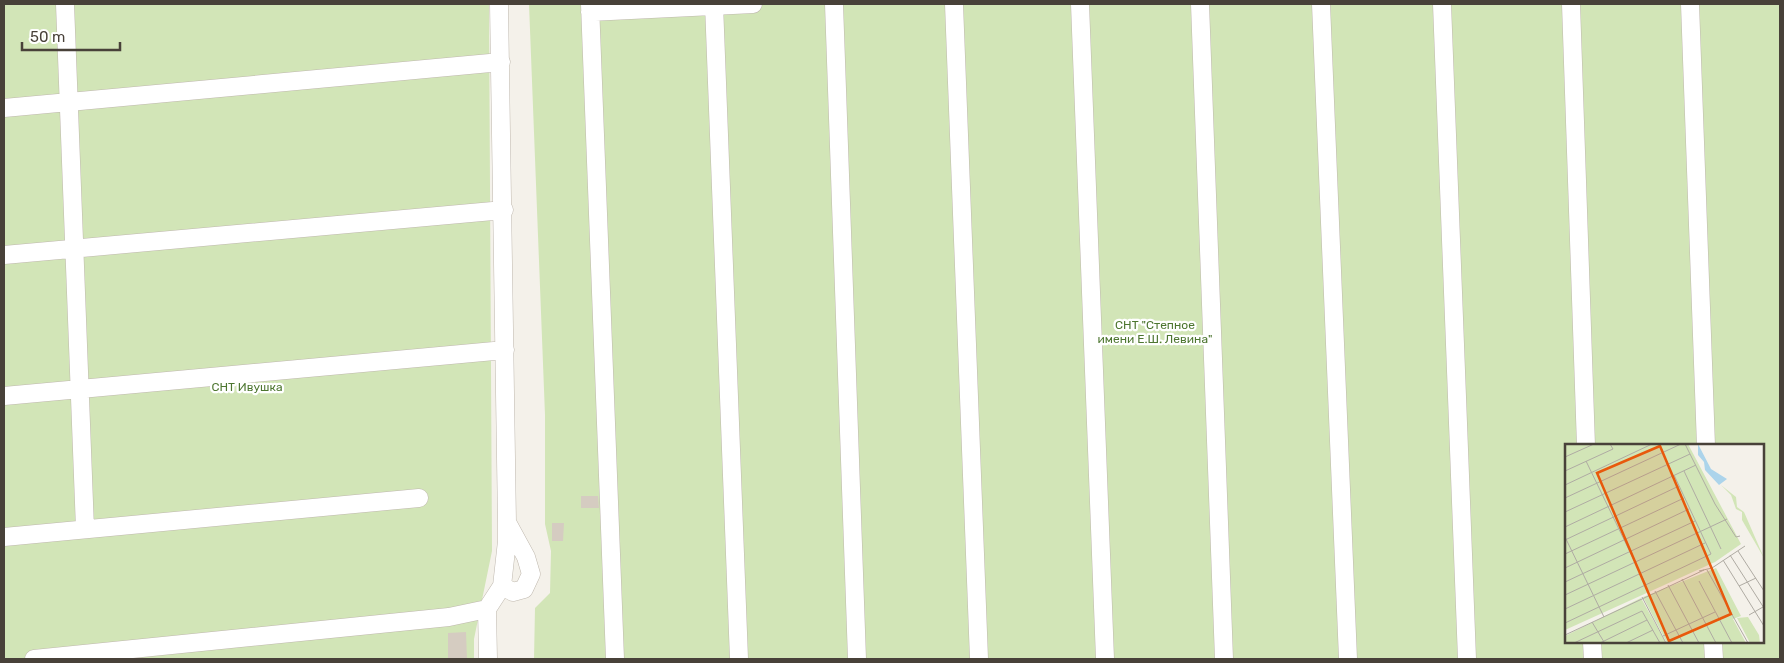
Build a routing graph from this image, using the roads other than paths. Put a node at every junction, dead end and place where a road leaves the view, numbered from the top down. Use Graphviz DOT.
graph roads {
  1 [pos="65,4"];
  2 [pos="499,4"];
  3 [pos="753,4"];
  4 [pos="834,4"];
  5 [pos="954,4"];
  6 [pos="1080,4"];
  7 [pos="1200,4"];
  8 [pos="1321,4"];
  9 [pos="1442,4"];
  10 [pos="1571,4"];
  11 [pos="1690,4"];
  12 [pos="714,5"];
  13 [pos="590,8"];
  14 [pos="501,62"];
  15 [pos="68,102"];
  16 [pos="4,108"];
  17 [pos="504,210"];
  18 [pos="74,248"];
  19 [pos="4,255"];
  20 [pos="505,350"];
  21 [pos="79,389"];
  22 [pos="4,396"];
  23 [pos="1586,444"];
  24 [pos="1706,444"];
  25 [pos="419,498"];
  26 [pos="507,523"];
  27 [pos="85,529"];
  28 [pos="4,536"];
  29 [pos="502,586"];
  30 [pos="487,609"];
  31 [pos="1592,643"];
  32 [pos="1713,643"];
  33 [pos="34,659"];
  34 [pos="488,659"];
  35 [pos="615,659"];
  36 [pos="739,659"];
  37 [pos="857,659"];
  38 [pos="979,659"];
  39 [pos="1105,659"];
  40 [pos="1224,659"];
  41 [pos="1348,659"];
  42 [pos="1467,659"];
  43 [pos="1593,659"];
  44 [pos="1714,659"];
  1 -- 15 [label="street"];
  2 -- 14 [label="street"];
  3 -- 12 [label="street"];
  4 -- 37 [label="street"];
  5 -- 38 [label="street"];
  6 -- 39 [label="street"];
  7 -- 40 [label="street"];
  8 -- 41 [label="street"];
  9 -- 42 [label="street"];
  10 -- 23 [label="street"];
  11 -- 24 [label="street"];
  12 -- 13 [label="street"];
  12 -- 36 [label="street"];
  13 -- 35 [label="street"];
  14 -- 15 [label="street"];
  14 -- 17 [label="street"];
  15 -- 16 [label="street"];
  15 -- 18 [label="street"];
  17 -- 18 [label="street"];
  17 -- 20 [label="street"];
  18 -- 19 [label="street"];
  18 -- 21 [label="street"];
  20 -- 21 [label="street"];
  20 -- 26 [label="street"];
  21 -- 22 [label="street"];
  21 -- 27 [label="street"];
  25 -- 27 [label="street"];
  26 -- 29 [label="street"];
  26 -- 29 [label="street"];
  27 -- 28 [label="street"];
  29 -- 30 [label="street"];
  30 -- 33 [label="street"];
  30 -- 34 [label="street"];
  31 -- 43 [label="street"];
  32 -- 44 [label="street"];
}
